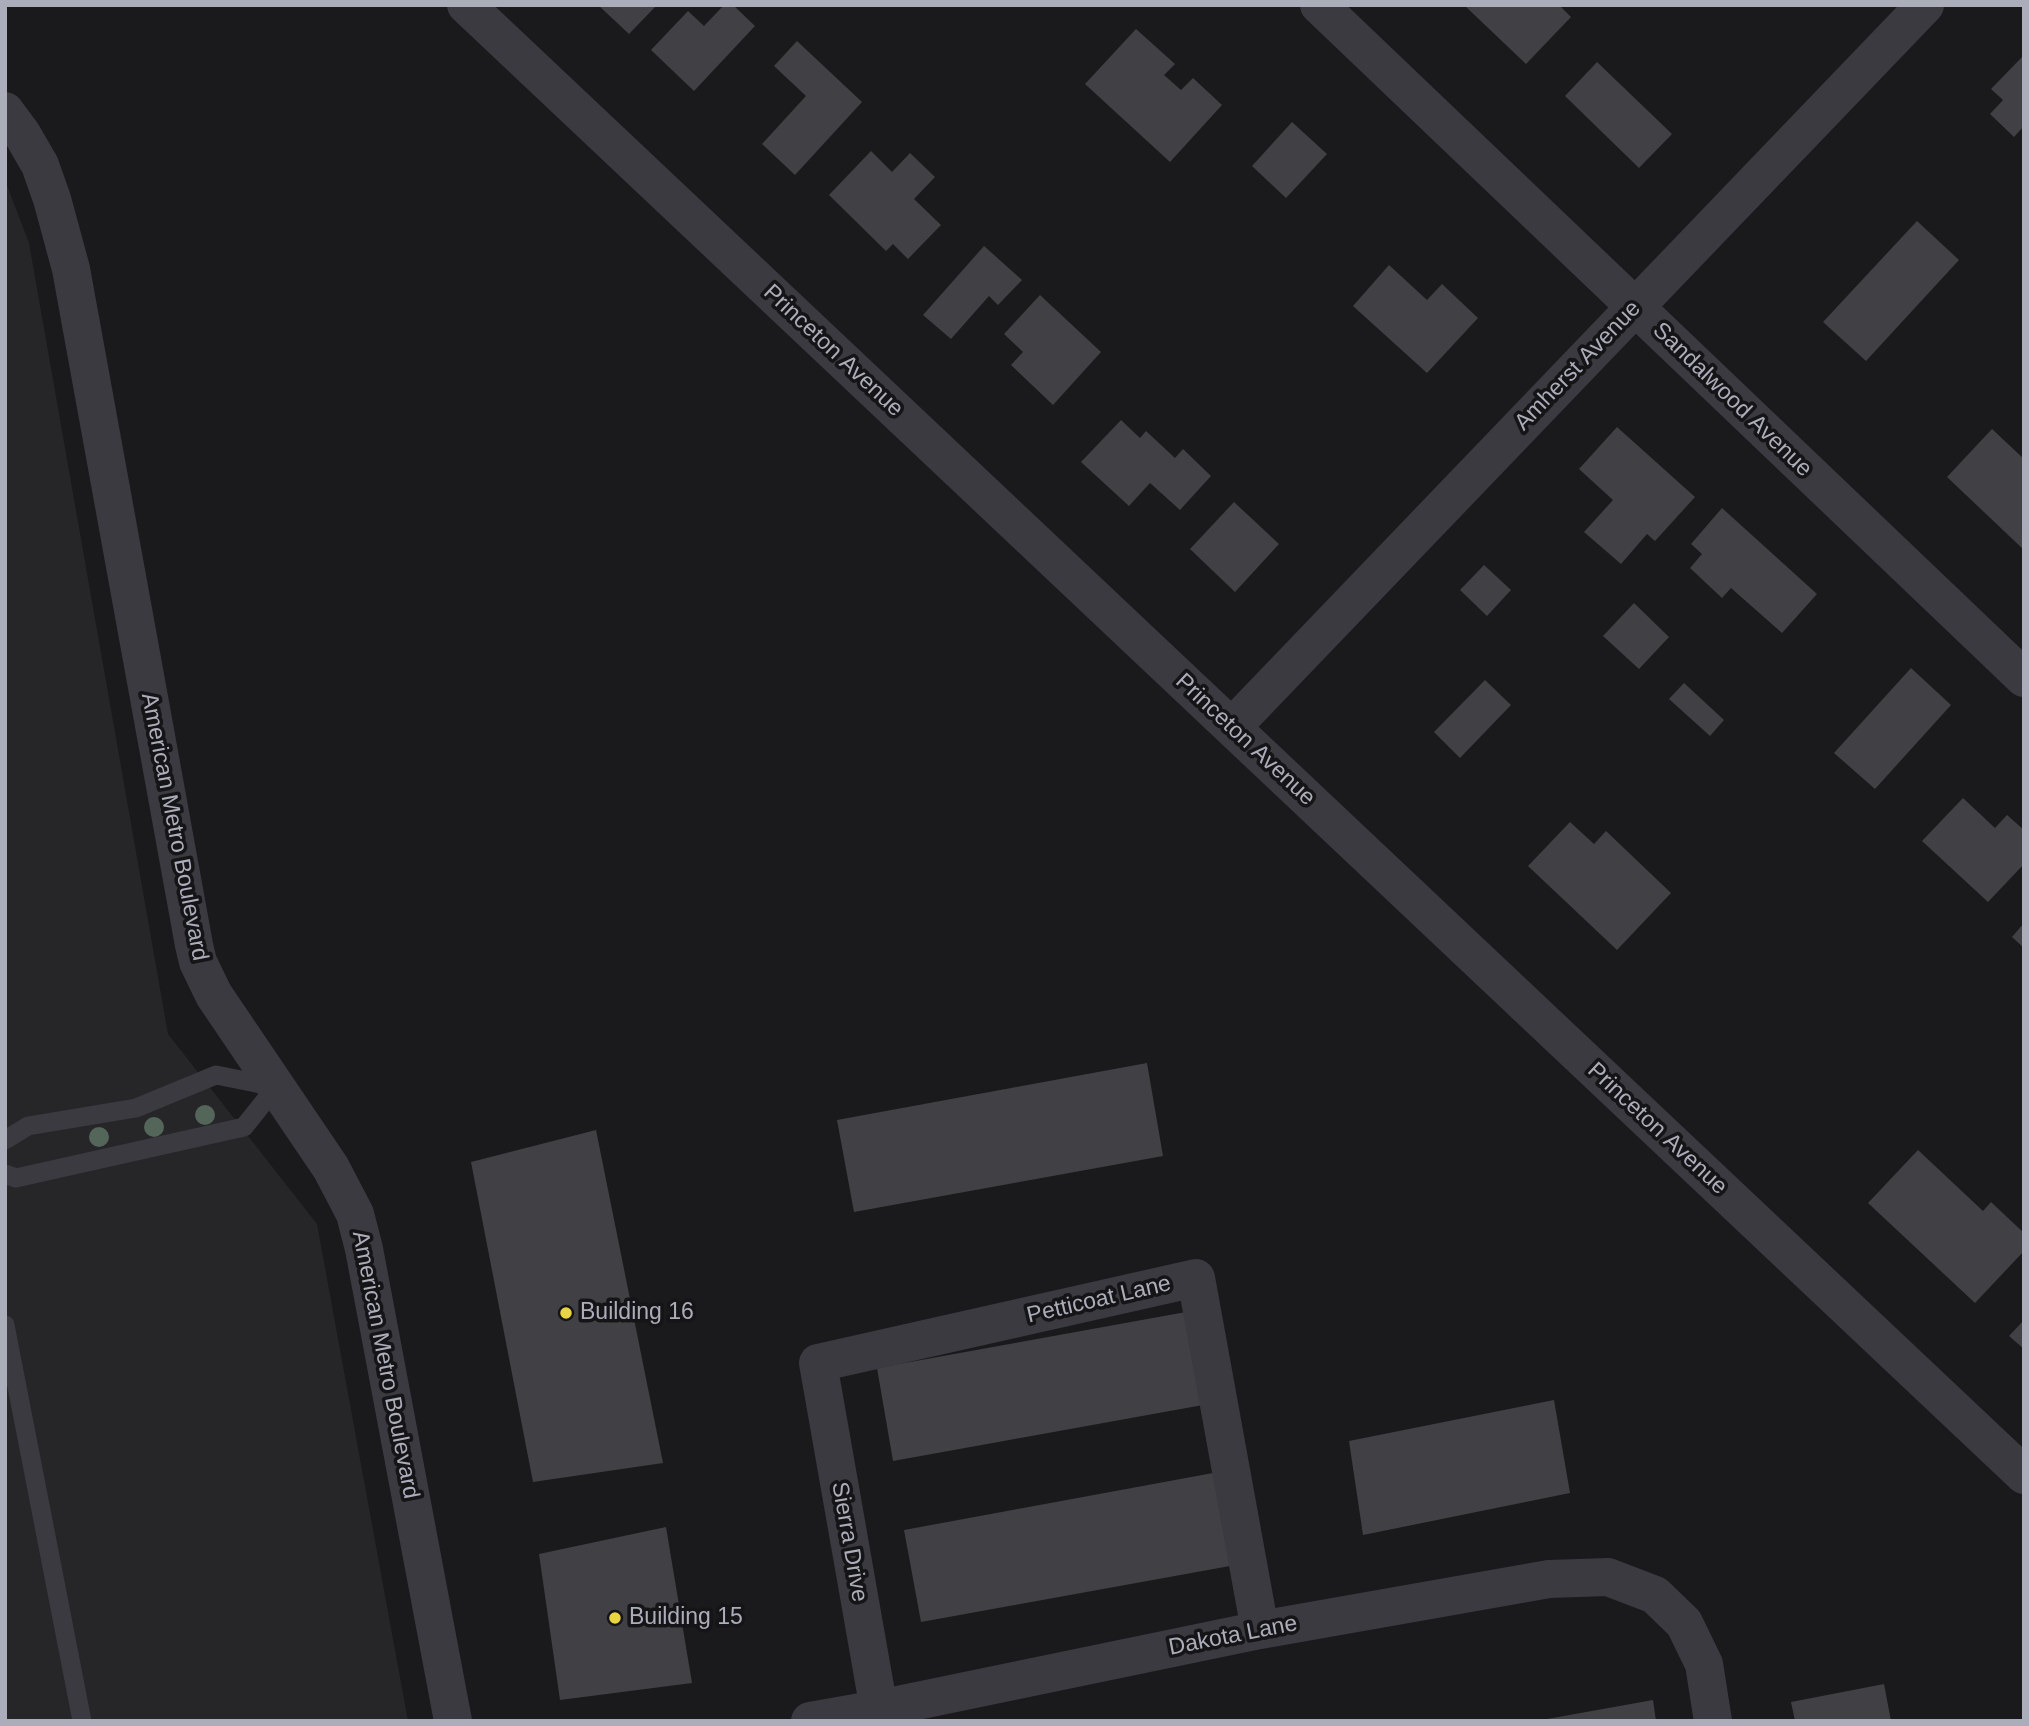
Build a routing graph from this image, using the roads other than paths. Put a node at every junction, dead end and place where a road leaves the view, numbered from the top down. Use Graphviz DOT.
graph roads {
  1 [pos="466,5"];
  2 [pos="1319,5"];
  3 [pos="1925,5"];
  4 [pos="5,111"];
  5 [pos="1635,307"];
  6 [pos="2024,678"];
  7 [pos="1232,727"];
  8 [pos="276,1087"];
  9 [pos="5,1140"];
  10 [pos="5,1174"];
  11 [pos="5,1325"];
  12 [pos="818,1363"];
  13 [pos="2024,1475"];
  14 [pos="1260,1630"];
  15 [pos="880,1715"];
  16 [pos="82,1721"];
  17 [pos="453,1721"];
  18 [pos="810,1721"];
  19 [pos="1713,1721"];
  1 -- 7 [label="street, Princeton Avenue"];
  2 -- 5 [label="street, Sandalwood Avenue"];
  3 -- 5 [label="street, Amherst Avenue"];
  4 -- 8 [label="street, American Metro Boulevard"];
  5 -- 6 [label="street, Sandalwood Avenue"];
  5 -- 7 [label="street, Amherst Avenue"];
  7 -- 13 [label="street, Princeton Avenue"];
  8 -- 9 [label="lane"];
  8 -- 10 [label="lane"];
  8 -- 17 [label="street, American Metro Boulevard"];
  11 -- 16 [label="lane"];
  12 -- 14 [label="street, Petticoat Lane"];
  12 -- 15 [label="street, Sierra Drive"];
  14 -- 15 [label="street, Dakota Lane"];
  14 -- 19 [label="street, Dakota Lane"];
  15 -- 18 [label="street, Dakota Lane"];
}
